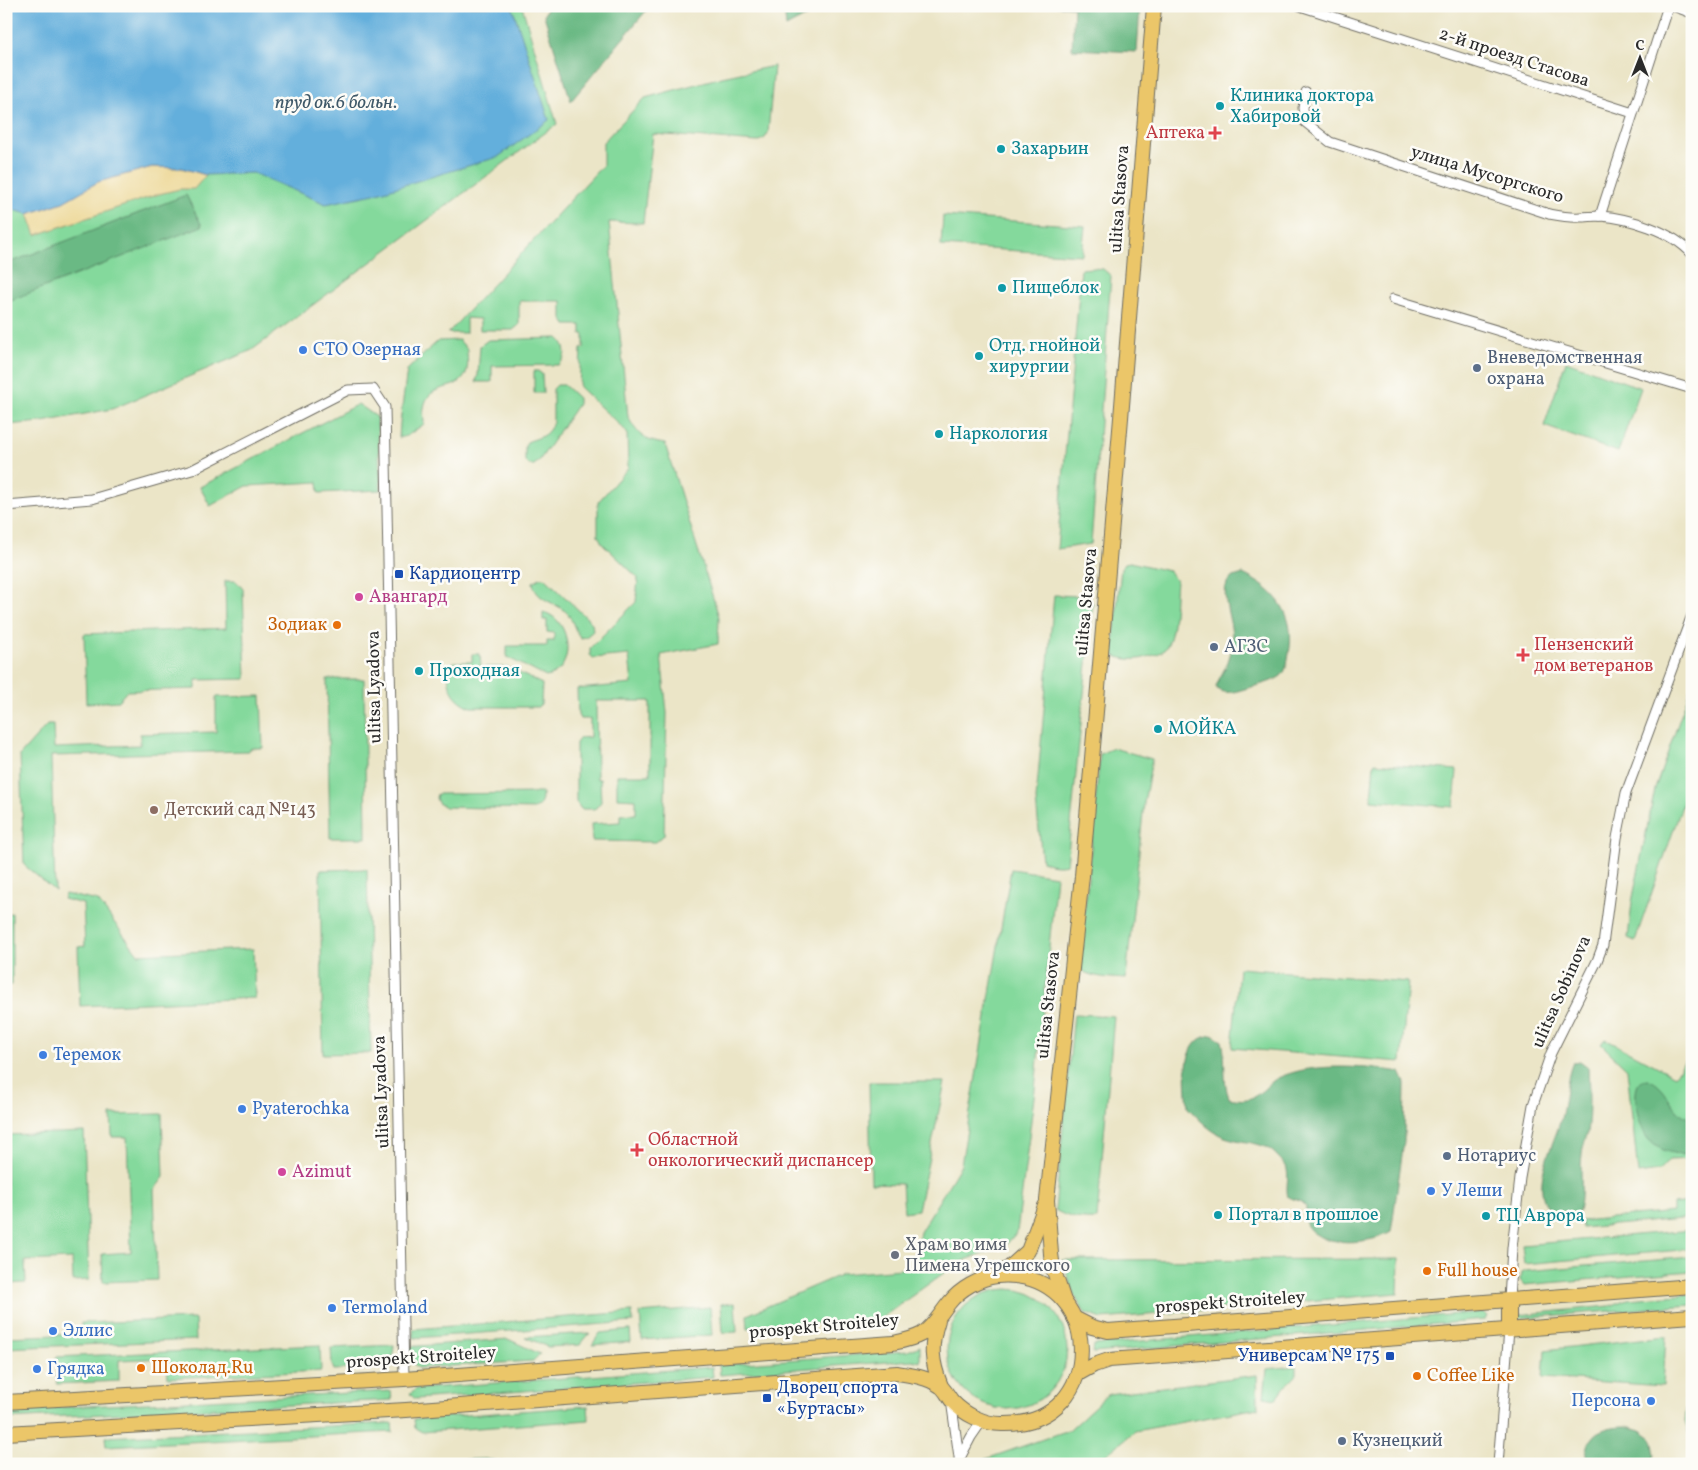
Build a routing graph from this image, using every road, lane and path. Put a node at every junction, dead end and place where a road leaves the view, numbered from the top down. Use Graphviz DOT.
graph roads {
  1 [pos="1154,6"];
  2 [pos="1300,6"];
  3 [pos="1668,6"];
  4 [pos="1673,6"];
  5 [pos="1692,13"];
  6 [pos="1306,92"];
  7 [pos="1633,112"];
  8 [pos="1600,216"];
  9 [pos="1692,254"];
  10 [pos="1394,299"];
  11 [pos="1692,389"];
  12 [pos="6,506"];
  13 [pos="1692,615"];
  14 [pos="1047,1200"];
  15 [pos="994,1276"];
  16 [pos="1692,1286"];
  17 [pos="1509,1300"];
  18 [pos="1065,1302"];
  19 [pos="1692,1316"];
  20 [pos="1074,1318"];
  21 [pos="938,1319"];
  22 [pos="1509,1330"];
  23 [pos="1078,1374"];
  24 [pos="404,1379"];
  25 [pos="941,1386"];
  26 [pos="951,1400"];
  27 [pos="6,1402"];
  28 [pos="982,1421"];
  29 [pos="6,1433"];
  30 [pos="959,1462"];
  31 [pos="1498,1464"];
  1 -- 14 [label="main road, ulitsa Stasova"];
  2 -- 7 [label="street, 2-й проезд Стасова"];
  3 -- 7 [label="street"];
  4 -- 5 [label="street"];
  6 -- 8 [label="street, улица Мусоргского"];
  7 -- 8 [label="street"];
  8 -- 9 [label="street, улица Мусоргского"];
  10 -- 11 [label="street"];
  12 -- 24 [label="street, ulitsa Lyadova"];
  13 -- 17 [label="street, ulitsa Sobinova"];
  14 -- 15 [label="main road, ulitsa Stasova"];
  14 -- 18 [label="main road, ulitsa Stasova"];
  15 -- 18 [label="main road, prospekt Stroiteley"];
  15 -- 21 [label="main road, prospekt Stroiteley"];
  16 -- 17 [label="main road, prospekt Stroiteley"];
  17 -- 20 [label="main road, prospekt Stroiteley"];
  17 -- 22 [label="main road"];
  18 -- 20 [label="main road, prospekt Stroiteley"];
  19 -- 22 [label="main road"];
  20 -- 23 [label="main road"];
  21 -- 24 [label="main road, prospekt Stroiteley"];
  21 -- 25 [label="main road"];
  22 -- 23 [label="main road"];
  22 -- 31 [label="street"];
  23 -- 28 [label="main road"];
  24 -- 27 [label="main road, prospekt Stroiteley"];
  25 -- 26 [label="main road"];
  25 -- 29 [label="main road"];
  26 -- 28 [label="main road"];
  26 -- 30 [label="street"];
  28 -- 30 [label="street"];
}
